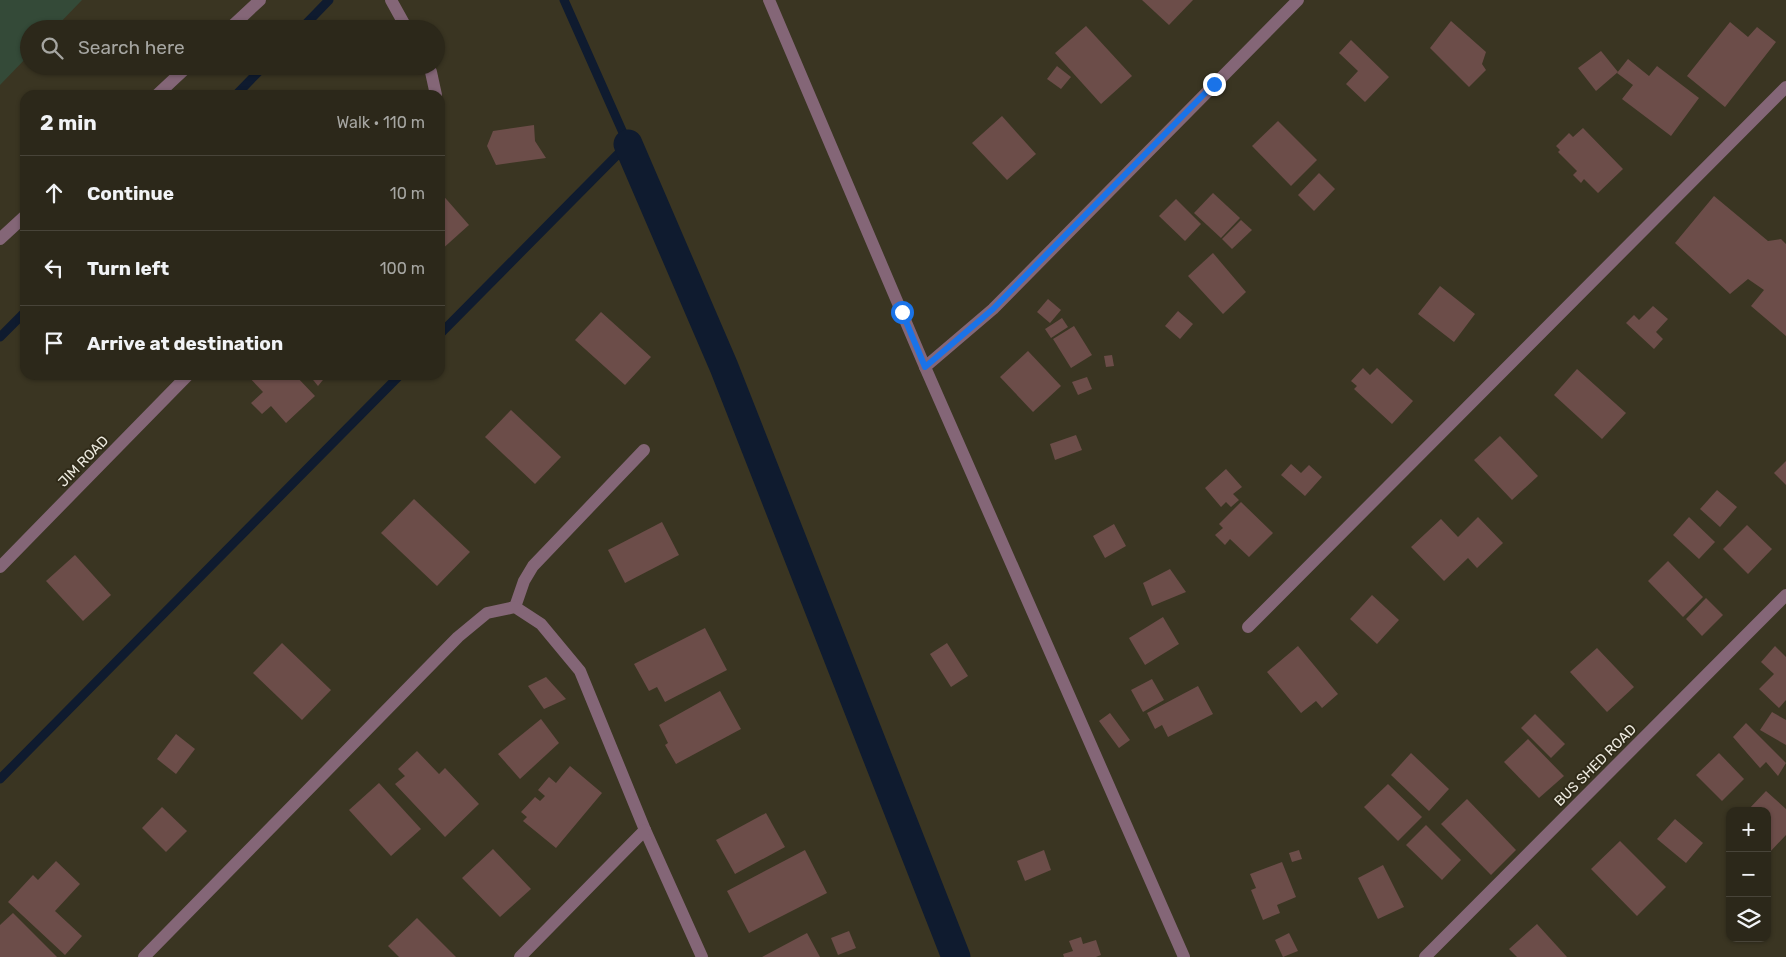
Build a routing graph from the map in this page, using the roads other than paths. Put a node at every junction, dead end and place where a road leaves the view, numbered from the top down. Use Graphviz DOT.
graph roads {
  1 [pos="260,0"];
  2 [pos="391,0"];
  3 [pos="769,0"];
  4 [pos="1298,0"];
  5 [pos="239,20"];
  6 [pos="402,20"];
  7 [pos="178,75"];
  8 [pos="432,75"];
  9 [pos="1786,87"];
  10 [pos="162,90"];
  11 [pos="435,90"];
  12 [pos="20,220"];
  13 [pos="0,238"];
  14 [pos="925,367"];
  15 [pos="183,380"];
  16 [pos="644,450"];
  17 [pos="0,567"];
  18 [pos="1786,595"];
  19 [pos="515,607"];
  20 [pos="1248,627"];
  21 [pos="645,830"];
  22 [pos="144,957"];
  23 [pos="520,957"];
  24 [pos="702,957"];
  25 [pos="1184,957"];
  26 [pos="1425,957"];
  1 -- 5 [label="street"];
  2 -- 6 [label="street"];
  3 -- 14 [label="street"];
  4 -- 14 [label="street"];
  7 -- 10 [label="street"];
  8 -- 11 [label="street"];
  9 -- 20 [label="street"];
  12 -- 13 [label="street"];
  14 -- 25 [label="street"];
  15 -- 17 [label="street, JIM ROAD"];
  16 -- 19 [label="street"];
  18 -- 26 [label="street, BUS SHED ROAD"];
  19 -- 21 [label="street"];
  19 -- 22 [label="street"];
  21 -- 23 [label="street"];
  21 -- 24 [label="street"];
}
